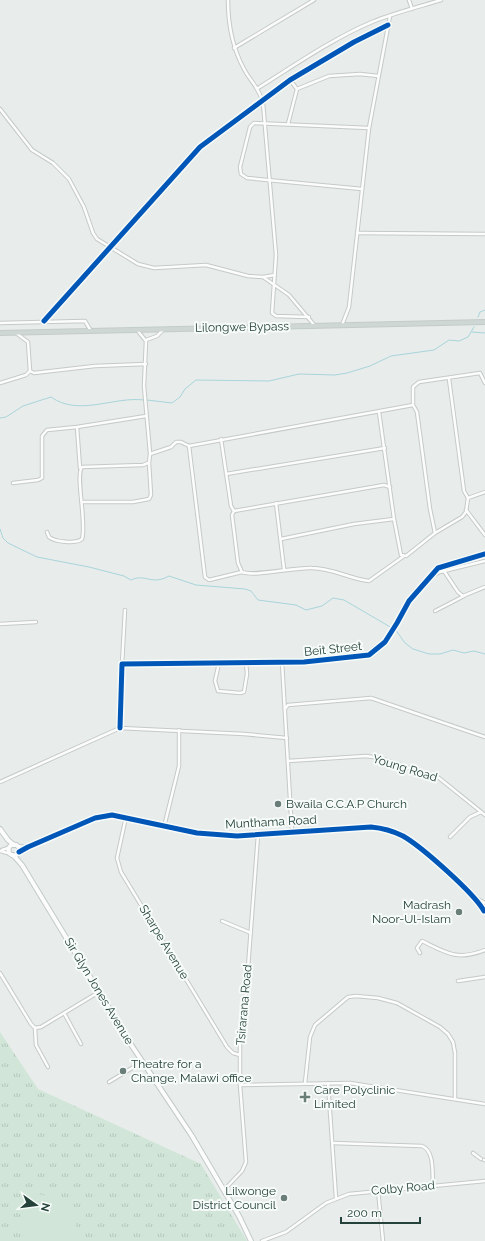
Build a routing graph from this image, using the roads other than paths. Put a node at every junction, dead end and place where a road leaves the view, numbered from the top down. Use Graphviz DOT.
graph roads {
  1 [pos="228,0"];
  2 [pos="314,0"];
  3 [pos="410,0"];
  4 [pos="441,0"];
  5 [pos="412,9"];
  6 [pos="390,16"];
  7 [pos="388,25"];
  8 [pos="234,48"];
  9 [pos="378,76"];
  10 [pos="290,80"];
  11 [pos="258,88"];
  12 [pos="297,90"];
  13 [pos="262,100"];
  14 [pos="0,109"];
  15 [pos="265,124"];
  16 [pos="288,124"];
  17 [pos="369,128"];
  18 [pos="270,180"];
  19 [pos="362,189"];
  20 [pos="357,233"];
  21 [pos="485,234"];
  22 [pos="110,246"];
  23 [pos="275,275"];
  24 [pos="263,277"];
  25 [pos="274,284"];
  26 [pos="309,318"];
  27 [pos="44,321"];
  28 [pos="485,322"];
  29 [pos="0,323"];
  30 [pos="315,326"];
  31 [pos="342,326"];
  32 [pos="164,329"];
  33 [pos="137,330"];
  34 [pos="91,331"];
  35 [pos="30,332"];
  36 [pos="0,333"];
  37 [pos="15,333"];
  38 [pos="146,340"];
  39 [pos="27,341"];
  40 [pos="146,364"];
  41 [pos="30,371"];
  42 [pos="449,379"];
  43 [pos="0,383"];
  44 [pos="485,383"];
  45 [pos="413,405"];
  46 [pos="379,412"];
  47 [pos="146,416"];
  48 [pos="77,427"];
  49 [pos="221,439"];
  50 [pos="189,446"];
  51 [pos="385,448"];
  52 [pos="150,454"];
  53 [pos="149,463"];
  54 [pos="80,468"];
  55 [pos="226,474"];
  56 [pos="13,482"];
  57 [pos="390,487"];
  58 [pos="485,492"];
  59 [pos="468,498"];
  60 [pos="82,502"];
  61 [pos="276,503"];
  62 [pos="466,510"];
  63 [pos="234,511"];
  64 [pos="394,519"];
  65 [pos="46,532"];
  66 [pos="435,534"];
  67 [pos="485,535"];
  68 [pos="281,539"];
  69 [pos="485,554"];
  70 [pos="404,556"];
  71 [pos="485,561"];
  72 [pos="284,569"];
  73 [pos="444,571"];
  74 [pos="242,572"];
  75 [pos="429,578"];
  76 [pos="485,587"];
  77 [pos="465,596"];
  78 [pos="125,610"];
  79 [pos="435,611"];
  80 [pos="36,622"];
  81 [pos="0,624"];
  82 [pos="246,662"];
  83 [pos="282,662"];
  84 [pos="219,663"];
  85 [pos="122,664"];
  86 [pos="285,709"];
  87 [pos="120,728"];
  88 [pos="179,730"];
  89 [pos="485,737"];
  90 [pos="287,738"];
  91 [pos="288,762"];
  92 [pos="0,782"];
  93 [pos="481,812"];
  94 [pos="485,815"];
  95 [pos="126,817"];
  96 [pos="164,827"];
  97 [pos="0,829"];
  98 [pos="292,833"];
  99 [pos="258,835"];
  100 [pos="4,836"];
  101 [pos="450,837"];
  102 [pos="16,845"];
  103 [pos="28,847"];
  104 [pos="8,848"];
  105 [pos="19,852"];
  106 [pos="12,855"];
  107 [pos="22,865"];
  108 [pos="475,898"];
  109 [pos="485,903"];
  110 [pos="485,907"];
  111 [pos="485,912"];
  112 [pos="222,921"];
  113 [pos="250,933"];
  114 [pos="485,950"];
  115 [pos="420,953"];
  116 [pos="0,973"];
  117 [pos="485,978"];
  118 [pos="458,981"];
  119 [pos="99,992"];
  120 [pos="64,1013"];
  121 [pos="35,1028"];
  122 [pos="81,1044"];
  123 [pos="240,1055"];
  124 [pos="142,1062"];
  125 [pos="48,1067"];
  126 [pos="109,1082"];
  127 [pos="305,1083"];
  128 [pos="328,1083"];
  129 [pos="240,1085"];
  130 [pos="455,1098"];
  131 [pos="485,1104"];
  132 [pos="332,1143"];
  133 [pos="473,1153"];
  134 [pos="484,1160"];
  135 [pos="485,1181"];
  136 [pos="433,1185"];
  137 [pos="378,1190"];
  138 [pos="224,1191"];
  139 [pos="336,1198"];
  140 [pos="251,1241"];
  141 [pos="262,1241"];
  142 [pos="383,1241"];
  1 -- 8 [label="street"];
  2 -- 8 [label="street"];
  3 -- 5 [label="street"];
  4 -- 5 [label="street"];
  5 -- 6 [label="street"];
  6 -- 7 [label="street"];
  6 -- 11 [label="street"];
  7 -- 9 [label="street"];
  7 -- 10 [label="street"];
  8 -- 11 [label="street"];
  9 -- 12 [label="street"];
  9 -- 17 [label="street"];
  10 -- 12 [label="street"];
  10 -- 13 [label="street"];
  11 -- 13 [label="street"];
  12 -- 16 [label="street"];
  13 -- 15 [label="street"];
  13 -- 22 [label="street"];
  14 -- 22 [label="street"];
  15 -- 16 [label="street"];
  15 -- 18 [label="street"];
  15 -- 18 [label="street"];
  16 -- 17 [label="street"];
  17 -- 19 [label="street"];
  18 -- 19 [label="street"];
  18 -- 23 [label="street"];
  19 -- 20 [label="street"];
  20 -- 21 [label="street"];
  20 -- 31 [label="street"];
  22 -- 24 [label="street"];
  22 -- 27 [label="street"];
  23 -- 24 [label="street"];
  23 -- 25 [label="street"];
  24 -- 25 [label="street"];
  25 -- 26 [label="street"];
  25 -- 26 [label="street"];
  26 -- 30 [label="street"];
  27 -- 29 [label="street"];
  27 -- 34 [label="street"];
  28 -- 31 [label="main road, Lilongwe Bypass"];
  30 -- 31 [label="main road, Lilongwe Bypass"];
  30 -- 32 [label="main road, Lilongwe Bypass"];
  32 -- 33 [label="main road, Lilongwe Bypass"];
  32 -- 38 [label="street"];
  33 -- 34 [label="main road, Lilongwe Bypass"];
  33 -- 38 [label="street"];
  34 -- 35 [label="main road, Lilongwe Bypass"];
  35 -- 37 [label="main road, Lilongwe Bypass"];
  35 -- 39 [label="street"];
  36 -- 37 [label="main road, Lilongwe Bypass"];
  37 -- 39 [label="street"];
  38 -- 40 [label="street"];
  39 -- 41 [label="street"];
  40 -- 41 [label="street"];
  40 -- 47 [label="street"];
  41 -- 43 [label="street"];
  42 -- 44 [label="street"];
  42 -- 45 [label="street"];
  42 -- 59 [label="street"];
  45 -- 46 [label="street"];
  45 -- 66 [label="street"];
  46 -- 49 [label="street"];
  46 -- 51 [label="street"];
  47 -- 48 [label="street"];
  47 -- 52 [label="street"];
  48 -- 54 [label="street"];
  48 -- 56 [label="street"];
  49 -- 50 [label="street"];
  49 -- 55 [label="street"];
  50 -- 52 [label="street"];
  50 -- 74 [label="street"];
  51 -- 55 [label="street"];
  51 -- 57 [label="street"];
  52 -- 53 [label="street"];
  53 -- 54 [label="street"];
  53 -- 60 [label="street"];
  54 -- 60 [label="street"];
  55 -- 63 [label="street"];
  57 -- 61 [label="street"];
  57 -- 64 [label="street"];
  58 -- 59 [label="street"];
  59 -- 62 [label="street"];
  60 -- 65 [label="street"];
  61 -- 63 [label="street"];
  61 -- 68 [label="street"];
  62 -- 66 [label="street"];
  62 -- 67 [label="street"];
  63 -- 74 [label="street"];
  64 -- 68 [label="street"];
  64 -- 70 [label="street"];
  66 -- 70 [label="street"];
  68 -- 72 [label="street"];
  69 -- 75 [label="street, Beit Street"];
  70 -- 72 [label="street"];
  71 -- 73 [label="street"];
  72 -- 74 [label="street"];
  73 -- 75 [label="street"];
  73 -- 77 [label="street"];
  75 -- 83 [label="street, Beit Street"];
  76 -- 77 [label="street"];
  77 -- 79 [label="street"];
  78 -- 85 [label="street"];
  80 -- 81 [label="street"];
  82 -- 83 [label="street, Beit Street"];
  82 -- 84 [label="street, Beit Street"];
  82 -- 84 [label="street"];
  83 -- 86 [label="street"];
  84 -- 85 [label="street, Beit Street"];
  85 -- 87 [label="street"];
  86 -- 89 [label="street"];
  86 -- 90 [label="street"];
  87 -- 88 [label="street"];
  87 -- 92 [label="street"];
  88 -- 90 [label="street"];
  88 -- 96 [label="street"];
  90 -- 91 [label="street"];
  91 -- 93 [label="street, Young Road"];
  91 -- 98 [label="street"];
  93 -- 94 [label="street, Young Road"];
  93 -- 101 [label="street"];
  95 -- 96 [label="street, Munthama Road"];
  95 -- 103 [label="street, Munthama Road"];
  95 -- 123 [label="street, Sharpe Avenue"];
  96 -- 99 [label="street, Munthama Road"];
  97 -- 100 [label="main road"];
  98 -- 99 [label="street, Munthama Road"];
  98 -- 108 [label="street, Munthama Road"];
  99 -- 113 [label="street, Tsirarana Road"];
  100 -- 102 [label="main road"];
  100 -- 104 [label="main road"];
  102 -- 103 [label="street, Munthama Road"];
  102 -- 104 [label="main road"];
  102 -- 105 [label="main road"];
  103 -- 105 [label="street, Munthama Road"];
  104 -- 106 [label="main road"];
  104 -- 106 [label="street"];
  105 -- 106 [label="main road"];
  105 -- 107 [label="main road"];
  106 -- 107 [label="main road"];
  107 -- 119 [label="main road, Sir Glyn Jones Avenue"];
  108 -- 109 [label="street"];
  108 -- 111 [label="street"];
  110 -- 111 [label="street"];
  112 -- 113 [label="street"];
  113 -- 123 [label="street, Tsirarana Road"];
  114 -- 115 [label="street"];
  116 -- 121 [label="street"];
  117 -- 118 [label="street"];
  119 -- 120 [label="street"];
  119 -- 124 [label="main road, Sir Glyn Jones Avenue"];
  120 -- 121 [label="street"];
  120 -- 122 [label="street"];
  121 -- 125 [label="street"];
  123 -- 129 [label="street, Tsirarana Road"];
  124 -- 126 [label="street"];
  124 -- 138 [label="main road, Sir Glyn Jones Avenue"];
  127 -- 128 [label="street"];
  127 -- 129 [label="street"];
  127 -- 130 [label="street"];
  128 -- 130 [label="street"];
  128 -- 132 [label="street"];
  129 -- 138 [label="street, Tsirarana Road"];
  130 -- 131 [label="street"];
  132 -- 136 [label="street"];
  132 -- 139 [label="street"];
  133 -- 134 [label="street"];
  135 -- 136 [label="street, Colby Road"];
  136 -- 137 [label="street, Colby Road"];
  137 -- 139 [label="street, Colby Road"];
  137 -- 142 [label="street"];
  138 -- 140 [label="main road, Sir Glyn Jones Avenue"];
  139 -- 141 [label="street, Colby Road"];
}
